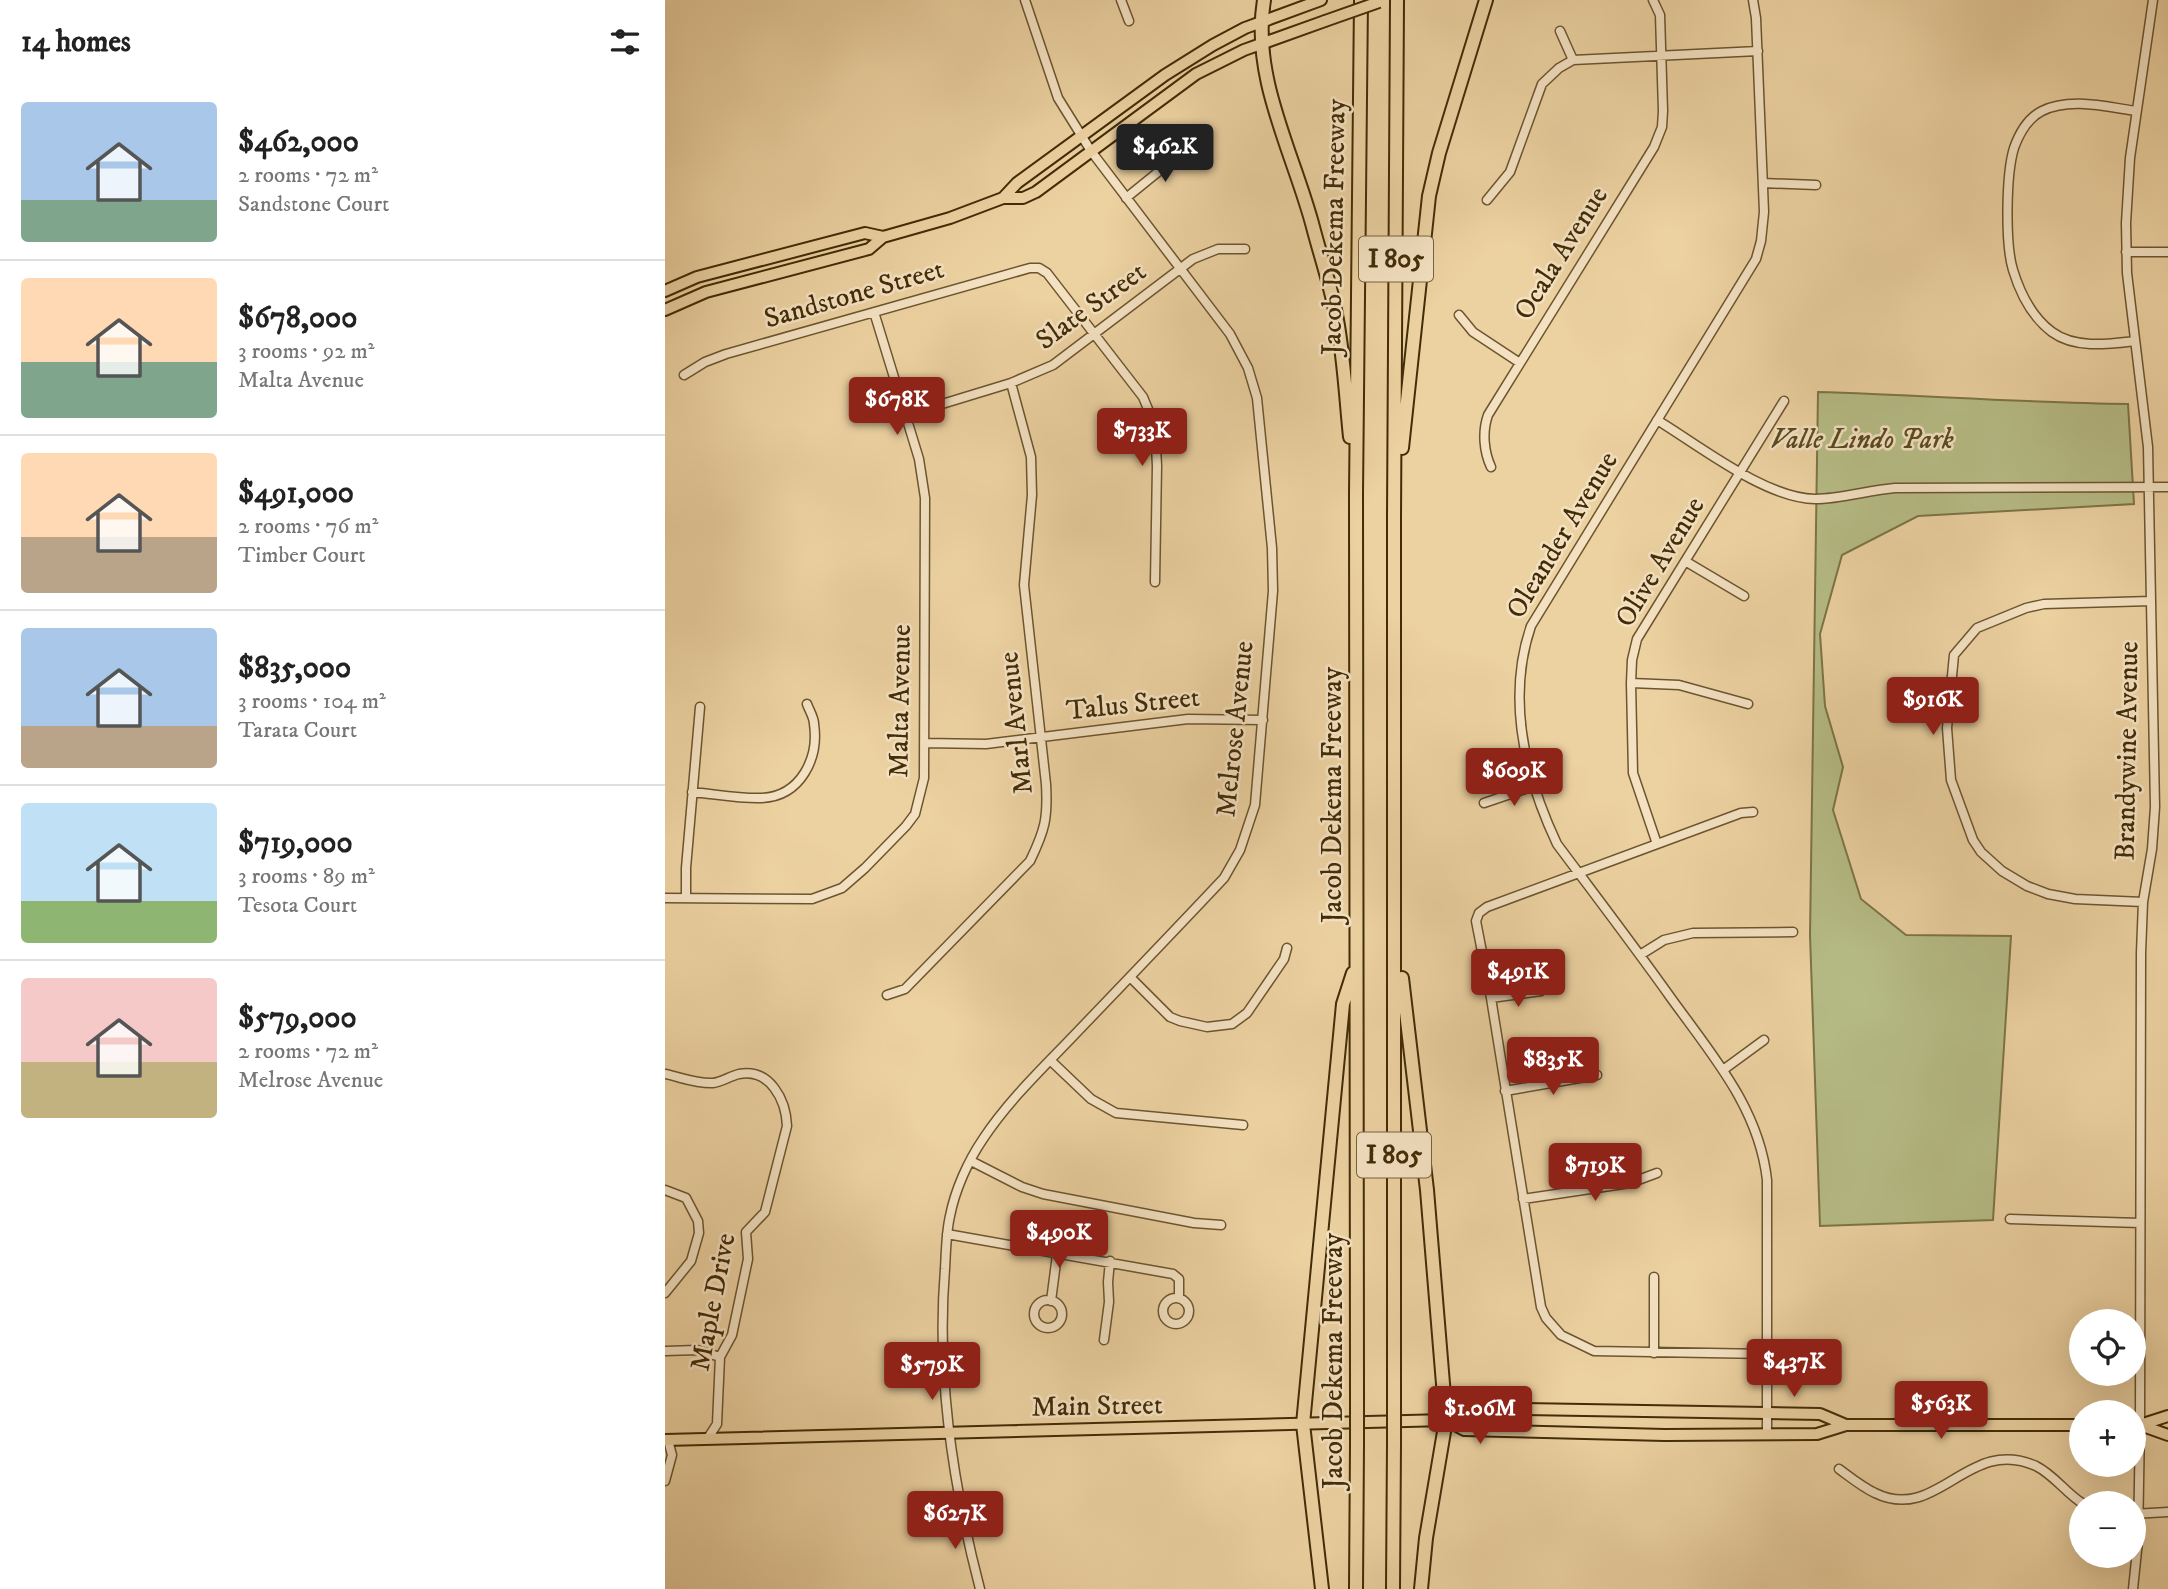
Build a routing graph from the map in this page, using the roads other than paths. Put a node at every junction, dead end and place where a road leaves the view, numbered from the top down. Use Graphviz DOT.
graph roads {
  1 [pos="1025,0"];
  2 [pos="1121,0"];
  3 [pos="1264,0"];
  4 [pos="1321,0"];
  5 [pos="1361,0"];
  6 [pos="1385,0"];
  7 [pos="1397,0"];
  8 [pos="1486,0"];
  9 [pos="1653,0"];
  10 [pos="1753,0"];
  11 [pos="2153,0"];
  12 [pos="1129,21"];
  13 [pos="1263,21"];
  14 [pos="1560,31"];
  15 [pos="1263,43"];
  16 [pos="1758,51"];
  17 [pos="1662,57"];
  18 [pos="1573,60"];
  19 [pos="2136,111"];
  20 [pos="1082,137"];
  21 [pos="1091,151"];
  22 [pos="1195,154"];
  23 [pos="1763,183"];
  24 [pos="1816,185"];
  25 [pos="1003,198"];
  26 [pos="1126,198"];
  27 [pos="1487,200"];
  28 [pos="883,237"];
  29 [pos="1245,249"];
  30 [pos="2126,252"];
  31 [pos="2168,252"];
  32 [pos="772,257"];
  33 [pos="1180,269"];
  34 [pos="777,273"];
  35 [pos="665,290"];
  36 [pos="665,310"];
  37 [pos="874,312"];
  38 [pos="1459,315"];
  39 [pos="1094,336"];
  40 [pos="2135,341"];
  41 [pos="1520,363"];
  42 [pos="684,375"];
  43 [pos="1011,383"];
  44 [pos="1784,401"];
  45 [pos="906,415"];
  46 [pos="1657,420"];
  47 [pos="1491,467"];
  48 [pos="1740,471"];
  49 [pos="2168,487"];
  50 [pos="2150,488"];
  51 [pos="1356,494"];
  52 [pos="1394,518"];
  53 [pos="1685,561"];
  54 [pos="1155,582"];
  55 [pos="1744,596"];
  56 [pos="2151,601"];
  57 [pos="1631,684"];
  58 [pos="807,704"];
  59 [pos="1748,704"];
  60 [pos="700,707"];
  61 [pos="1263,720"];
  62 [pos="1040,737"];
  63 [pos="924,743"];
  64 [pos="1534,786"];
  65 [pos="692,792"];
  66 [pos="1484,803"];
  67 [pos="1753,812"];
  68 [pos="1657,844"];
  69 [pos="1580,874"];
  70 [pos="686,897"];
  71 [pos="665,898"];
  72 [pos="2143,902"];
  73 [pos="1395,920"];
  74 [pos="1793,932"];
  75 [pos="1287,948"];
  76 [pos="1640,955"];
  77 [pos="1357,962"];
  78 [pos="1130,977"];
  79 [pos="1541,991"];
  80 [pos="887,995"];
  81 [pos="1491,998"];
  82 [pos="1764,1040"];
  83 [pos="1050,1060"];
  84 [pos="1723,1070"];
  85 [pos="665,1073"];
  86 [pos="1597,1075"];
  87 [pos="1505,1091"];
  88 [pos="1243,1125"];
  89 [pos="971,1161"];
  90 [pos="1657,1173"];
  91 [pos="665,1190"];
  92 [pos="1523,1199"];
  93 [pos="2010,1219"];
  94 [pos="2140,1223"];
  95 [pos="1221,1224"];
  96 [pos="947,1234"];
  97 [pos="1057,1255"];
  98 [pos="1110,1261"];
  99 [pos="1654,1277"];
  100 [pos="665,1293"];
  101 [pos="1179,1298"];
  102 [pos="1051,1301"];
  103 [pos="1104,1340"];
  104 [pos="665,1351"];
  105 [pos="1654,1353"];
  106 [pos="1767,1354"];
  107 [pos="720,1357"];
  108 [pos="2137,1400"];
  109 [pos="1666,1413"];
  110 [pos="1767,1414"];
  111 [pos="2168,1416"];
  112 [pos="1446,1420"];
  113 [pos="2146,1422"];
  114 [pos="1303,1424"];
  115 [pos="1846,1425"];
  116 [pos="2069,1425"];
  117 [pos="2146,1428"];
  118 [pos="950,1431"];
  119 [pos="1767,1434"];
  120 [pos="1665,1435"];
  121 [pos="2168,1435"];
  122 [pos="708,1438"];
  123 [pos="666,1440"];
  124 [pos="1839,1469"];
  125 [pos="665,1481"];
  126 [pos="2069,1493"];
  127 [pos="2168,1512"];
  128 [pos="2146,1513"];
  129 [pos="2135,1568"];
  130 [pos="979,1589"];
  131 [pos="1322,1589"];
  132 [pos="1356,1589"];
  133 [pos="1393,1589"];
  134 [pos="1421,1589"];
  135 [pos="2133,1589"];
  1 -- 20 [label="street, Melrose Avenue"];
  2 -- 12 [label="street"];
  3 -- 13 [label="highway"];
  4 -- 13 [label="main road"];
  5 -- 51 [label="highway, Jacob Dekema Freeway / I 805"];
  6 -- 15 [label="main road, bridge"];
  7 -- 52 [label="highway, I 805"];
  8 -- 52 [label="highway"];
  9 -- 17 [label="street, Ocala Avenue"];
  10 -- 16 [label="street, Oleander Avenue"];
  11 -- 19 [label="street, Brandywine Avenue"];
  13 -- 15 [label="highway"];
  13 -- 20 [label="main road"];
  14 -- 18 [label="street"];
  15 -- 21 [label="main road"];
  15 -- 51 [label="highway"];
  16 -- 17 [label="street"];
  16 -- 23 [label="street, Oleander Avenue"];
  17 -- 18 [label="street"];
  17 -- 41 [label="street, Ocala Avenue"];
  18 -- 27 [label="street"];
  19 -- 30 [label="street, Brandywine Avenue"];
  19 -- 40 [label="street"];
  20 -- 21 [label="street, Melrose Avenue"];
  20 -- 25 [label="main road"];
  21 -- 25 [label="main road"];
  21 -- 26 [label="street, Melrose Avenue"];
  22 -- 26 [label="street"];
  23 -- 24 [label="street"];
  23 -- 46 [label="street, Oleander Avenue"];
  25 -- 28 [label="main road"];
  26 -- 33 [label="street, Melrose Avenue"];
  28 -- 32 [label="main road"];
  28 -- 34 [label="main road"];
  29 -- 33 [label="street, Slate Street"];
  30 -- 31 [label="street"];
  30 -- 40 [label="street, Brandywine Avenue"];
  32 -- 34 [label="main road"];
  32 -- 35 [label="main road"];
  33 -- 39 [label="street, Slate Street"];
  33 -- 61 [label="street, Melrose Avenue"];
  34 -- 36 [label="main road"];
  37 -- 39 [label="street, Sandstone Street"];
  37 -- 42 [label="street, Sandstone Street"];
  37 -- 45 [label="street, Malta Avenue"];
  38 -- 41 [label="street"];
  39 -- 43 [label="street, Slate Street"];
  39 -- 54 [label="street"];
  40 -- 50 [label="street, Brandywine Avenue"];
  41 -- 47 [label="street, Ocala Avenue"];
  43 -- 45 [label="street, Slate Street"];
  43 -- 62 [label="street, Marl Avenue"];
  44 -- 48 [label="street, Olive Avenue"];
  45 -- 63 [label="street, Malta Avenue"];
  46 -- 48 [label="street"];
  46 -- 64 [label="street, Oleander Avenue"];
  48 -- 50 [label="street"];
  48 -- 53 [label="street, Olive Avenue"];
  49 -- 50 [label="street"];
  50 -- 56 [label="street, Brandywine Avenue"];
  51 -- 77 [label="highway, Jacob Dekema Freeway / I 805"];
  52 -- 73 [label="highway, I 805"];
  53 -- 55 [label="street"];
  53 -- 57 [label="street, Olive Avenue"];
  56 -- 72 [label="street, Brandywine Avenue"];
  56 -- 72 [label="street"];
  57 -- 59 [label="street"];
  57 -- 68 [label="street, Olive Avenue"];
  58 -- 65 [label="street"];
  60 -- 65 [label="street"];
  61 -- 62 [label="street, Talus Street"];
  61 -- 78 [label="street, Melrose Avenue"];
  62 -- 63 [label="street, Talus Street"];
  62 -- 80 [label="street, Marl Avenue"];
  63 -- 70 [label="street, Malta Avenue"];
  64 -- 66 [label="street"];
  64 -- 69 [label="street, Oleander Avenue"];
  65 -- 70 [label="street"];
  67 -- 68 [label="street"];
  68 -- 69 [label="street"];
  69 -- 76 [label="street, Oleander Avenue"];
  69 -- 81 [label="street"];
  70 -- 71 [label="street, Malta Avenue"];
  72 -- 94 [label="street, Brandywine Avenue"];
  73 -- 112 [label="highway"];
  73 -- 133 [label="highway, I 805, bridge"];
  74 -- 76 [label="street"];
  75 -- 78 [label="street"];
  76 -- 84 [label="street, Oleander Avenue"];
  77 -- 114 [label="highway"];
  77 -- 132 [label="highway, Jacob Dekema Freeway / I 805, bridge"];
  78 -- 83 [label="street, Melrose Avenue"];
  79 -- 81 [label="street"];
  81 -- 87 [label="street"];
  82 -- 84 [label="street"];
  83 -- 88 [label="street"];
  83 -- 89 [label="street, Melrose Avenue"];
  84 -- 106 [label="street, Oleander Avenue"];
  85 -- 107 [label="street, Maple Drive"];
  86 -- 87 [label="street"];
  87 -- 92 [label="street"];
  89 -- 95 [label="street"];
  89 -- 96 [label="street, Melrose Avenue"];
  90 -- 92 [label="street"];
  91 -- 100 [label="street"];
  92 -- 105 [label="street"];
  93 -- 94 [label="street"];
  94 -- 108 [label="street, Brandywine Avenue"];
  96 -- 97 [label="street"];
  96 -- 118 [label="street, Melrose Avenue"];
  97 -- 98 [label="street"];
  97 -- 102 [label="street"];
  98 -- 101 [label="street"];
  98 -- 103 [label="street"];
  99 -- 105 [label="street"];
  104 -- 107 [label="street"];
  105 -- 106 [label="street"];
  106 -- 110 [label="street, Oleander Avenue"];
  107 -- 122 [label="street, Maple Drive"];
  109 -- 110 [label="main road, Main Street"];
  109 -- 112 [label="main road, Main Street"];
  109 -- 120 [label="main road"];
  110 -- 115 [label="main road, Main Street"];
  110 -- 119 [label="street, Oleander Avenue"];
  111 -- 113 [label="main road"];
  112 -- 114 [label="main road, Main Street"];
  112 -- 120 [label="main road, Main Street"];
  112 -- 134 [label="highway"];
  114 -- 118 [label="main road, Main Street"];
  114 -- 131 [label="highway"];
  115 -- 116 [label="main road, Main Street"];
  115 -- 119 [label="main road, Main Street"];
  117 -- 121 [label="main road"];
  118 -- 122 [label="main road, Main Street"];
  118 -- 130 [label="street, Melrose Avenue"];
  119 -- 120 [label="main road, Main Street"];
  122 -- 123 [label="main road, Main Street"];
  123 -- 125 [label="street"];
  124 -- 126 [label="street"];
  127 -- 128 [label="street"];
  129 -- 135 [label="street, Brandywine Avenue"];
}
